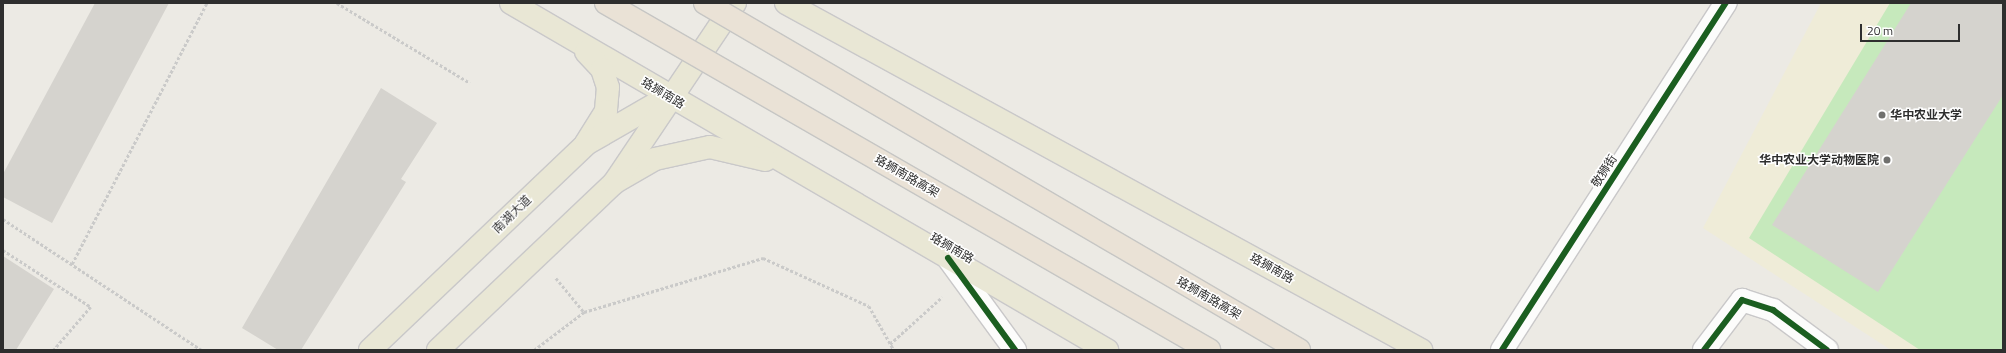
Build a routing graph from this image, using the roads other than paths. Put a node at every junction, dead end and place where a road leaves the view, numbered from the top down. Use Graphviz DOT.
graph roads {
  1 [pos="511,3"];
  2 [pos="606,3"];
  3 [pos="705,3"];
  4 [pos="735,3"];
  5 [pos="786,3"];
  6 [pos="1726,3"];
  7 [pos="574,40"];
  8 [pos="669,97"];
  9 [pos="586,144"];
  10 [pos="787,165"];
  11 [pos="614,182"];
  12 [pos="948,258"];
  13 [pos="370,350"];
  14 [pos="438,350"];
  15 [pos="1015,350"];
  16 [pos="1107,350"];
  17 [pos="1209,350"];
  18 [pos="1299,350"];
  19 [pos="1421,350"];
  20 [pos="1502,350"];
  21 [pos="1704,350"];
  22 [pos="1827,350"];
  1 -- 7 [label="main road, 珞狮南路"];
  2 -- 17 [label="highway, 珞狮南路高架, bridge"];
  3 -- 18 [label="highway, 珞狮南路高架, bridge"];
  4 -- 8 [label="main road, 南湖大道"];
  5 -- 19 [label="main road, 珞狮南路"];
  6 -- 20 [label="street, 敬狮街"];
  7 -- 8 [label="main road, 珞狮南路"];
  7 -- 9 [label="main road"];
  8 -- 9 [label="main road, 南湖大道"];
  8 -- 10 [label="main road, 珞狮南路"];
  8 -- 11 [label="main road, 南湖大道"];
  9 -- 13 [label="main road, 南湖大道"];
  10 -- 11 [label="main road"];
  10 -- 12 [label="main road, 珞狮南路"];
  11 -- 14 [label="main road, 南湖大道"];
  12 -- 15 [label="street"];
  12 -- 16 [label="main road, 珞狮南路"];
  21 -- 22 [label="street"];
}
